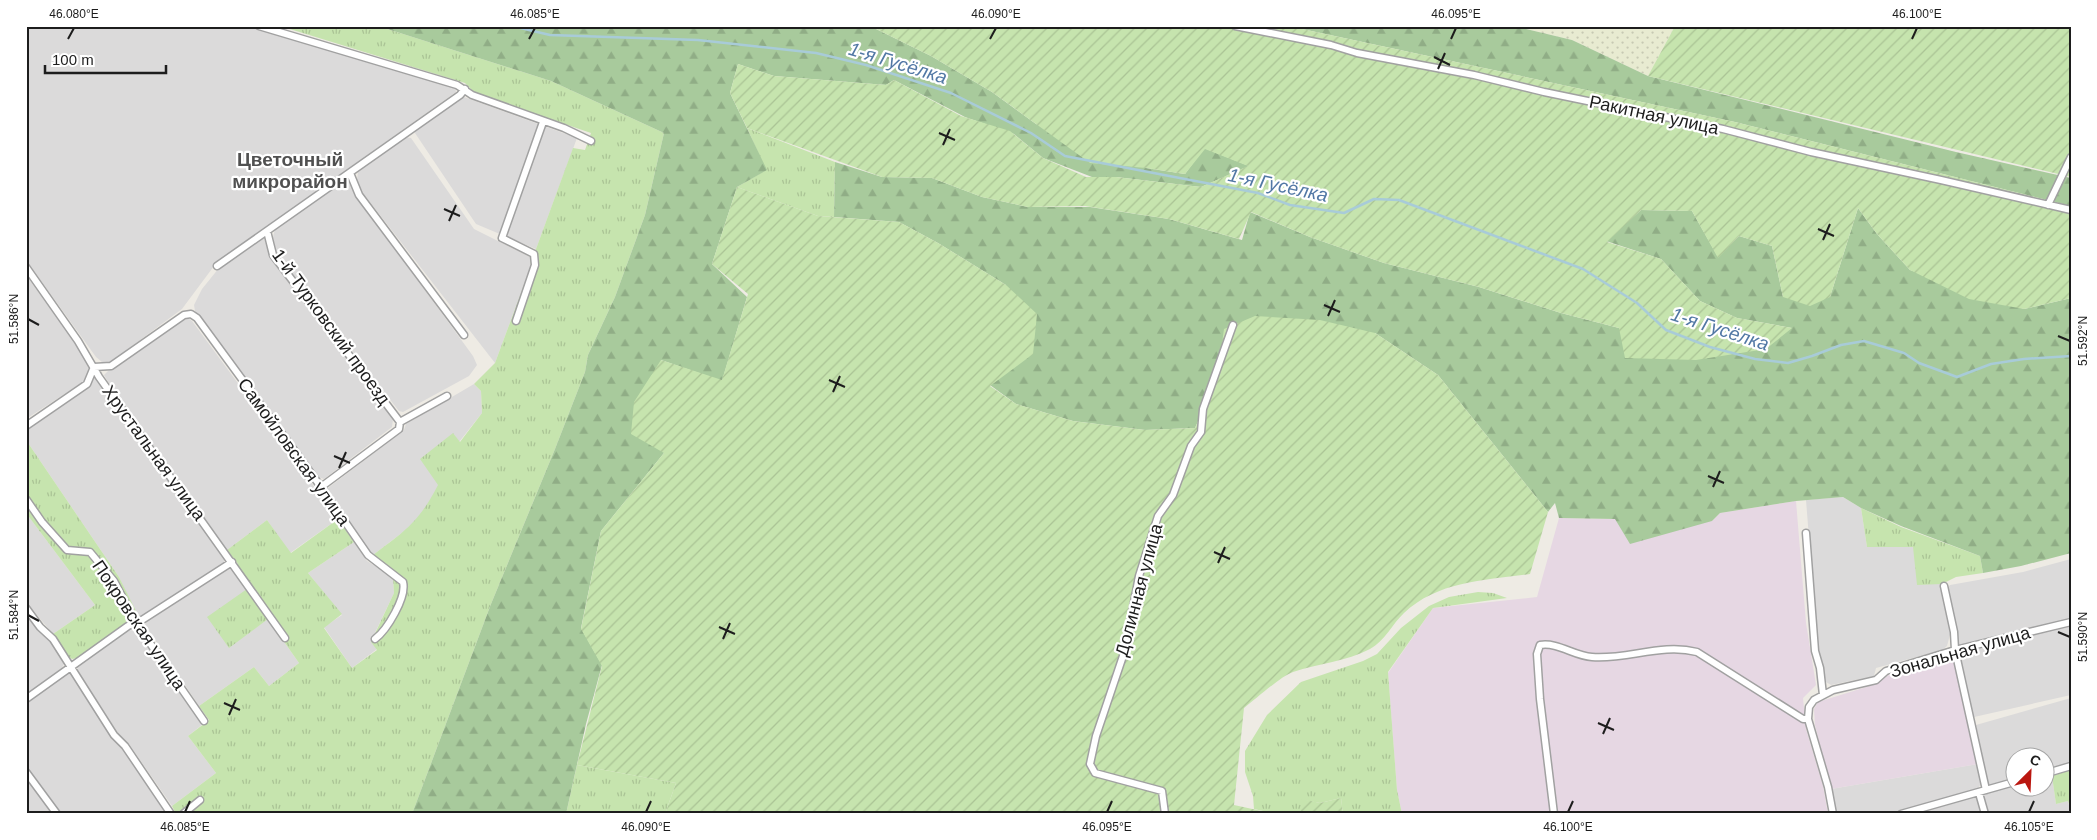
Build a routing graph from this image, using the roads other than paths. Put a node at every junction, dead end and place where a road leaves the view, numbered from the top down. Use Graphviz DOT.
graph roads {
  1 [pos="259,26"];
  2 [pos="1235,26"];
  3 [pos="465,89"];
  4 [pos="543,122"];
  5 [pos="591,141"];
  6 [pos="2071,157"];
  7 [pos="350,173"];
  8 [pos="2048,205"];
  9 [pos="2071,210"];
  10 [pos="267,231"];
  11 [pos="217,266"];
  12 [pos="26,267"];
  13 [pos="516,321"];
  14 [pos="1233,325"];
  15 [pos="464,336"];
  16 [pos="94,367"];
  17 [pos="447,396"];
  18 [pos="400,422"];
  19 [pos="26,426"];
  20 [pos="321,487"];
  21 [pos="26,499"];
  22 [pos="1806,533"];
  23 [pos="232,562"];
  24 [pos="1944,586"];
  25 [pos="26,608"];
  26 [pos="2071,622"];
  27 [pos="136,623"];
  28 [pos="285,638"];
  29 [pos="375,639"];
  30 [pos="1955,650"];
  31 [pos="72,667"];
  32 [pos="1823,695"];
  33 [pos="26,699"];
  34 [pos="1808,719"];
  35 [pos="204,721"];
  36 [pos="2071,766"];
  37 [pos="2054,771"];
  38 [pos="26,772"];
  39 [pos="2004,785"];
  40 [pos="1982,791"];
  41 [pos="200,800"];
  42 [pos="57,814"];
  43 [pos="171,814"];
  44 [pos="183,814"];
  45 [pos="1165,814"];
  46 [pos="1554,814"];
  47 [pos="1833,814"];
  48 [pos="1901,814"];
  49 [pos="1985,814"];
  1 -- 3 [label="street"];
  2 -- 8 [label="street, Ракитная улица"];
  3 -- 4 [label="street"];
  3 -- 7 [label="street"];
  4 -- 5 [label="street"];
  4 -- 13 [label="street"];
  6 -- 8 [label="street"];
  7 -- 10 [label="street"];
  7 -- 15 [label="street"];
  8 -- 9 [label="street, Ракитная улица"];
  10 -- 11 [label="street"];
  10 -- 18 [label="street, 1-й Турковский проезд"];
  12 -- 16 [label="street, Хрустальная улица"];
  14 -- 45 [label="street, Долинная улица"];
  16 -- 19 [label="street"];
  16 -- 20 [label="street, Самойловская улица"];
  16 -- 23 [label="street, Хрустальная улица"];
  17 -- 18 [label="street"];
  18 -- 20 [label="street"];
  20 -- 29 [label="street, Самойловская улица"];
  21 -- 27 [label="street, Покровская улица"];
  22 -- 32 [label="street"];
  23 -- 27 [label="street"];
  23 -- 28 [label="street, Хрустальная улица"];
  24 -- 30 [label="street"];
  25 -- 31 [label="street"];
  26 -- 30 [label="street, Зональная улица"];
  27 -- 31 [label="street"];
  27 -- 35 [label="street, Покровская улица"];
  30 -- 32 [label="street, Зональная улица"];
  30 -- 40 [label="street"];
  31 -- 33 [label="street"];
  31 -- 43 [label="street"];
  32 -- 34 [label="street"];
  34 -- 46 [label="street"];
  34 -- 47 [label="street"];
  36 -- 37 [label="street"];
  38 -- 42 [label="street"];
  39 -- 40 [label="street"];
  40 -- 48 [label="street"];
  40 -- 49 [label="street"];
  41 -- 44 [label="street"];
}
